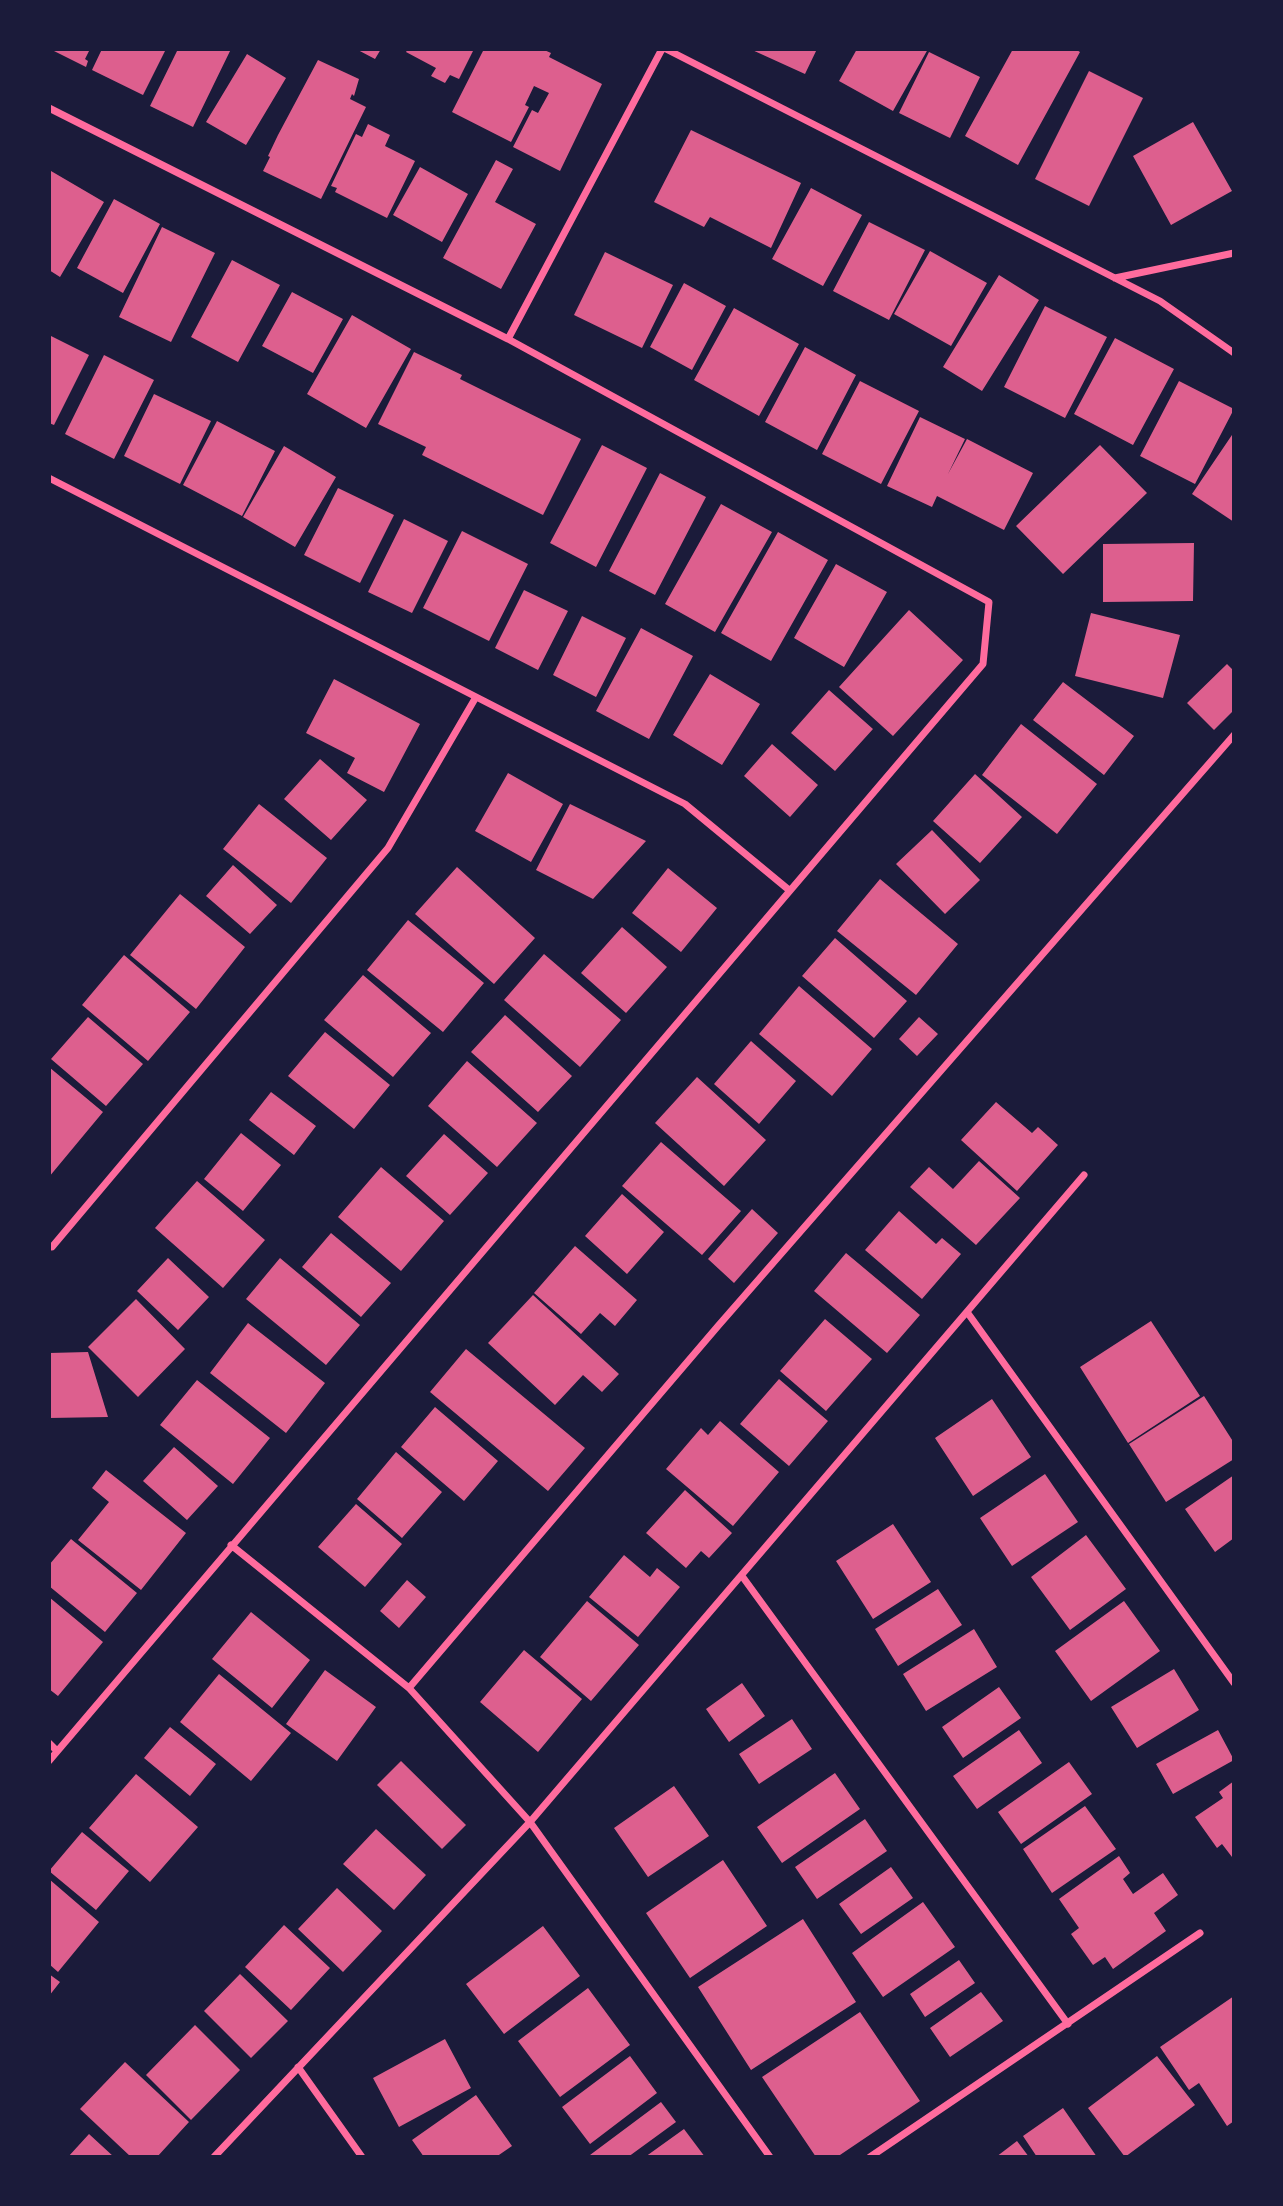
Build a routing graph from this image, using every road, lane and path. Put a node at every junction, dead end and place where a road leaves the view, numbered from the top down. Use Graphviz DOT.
graph roads {
  1 [pos="664,49"];
  2 [pos="49,108"];
  3 [pos="1234,253"];
  4 [pos="1115,278"];
  5 [pos="508,339"];
  6 [pos="1234,353"];
  7 [pos="49,478"];
  8 [pos="476,697"];
  9 [pos="1234,736"];
  10 [pos="789,890"];
  11 [pos="1084,1175"];
  12 [pos="49,1247"];
  13 [pos="967,1312"];
  14 [pos="231,1545"];
  15 [pos="743,1576"];
  16 [pos="1234,1684"];
  17 [pos="409,1688"];
  18 [pos="49,1743"];
  19 [pos="57,1751"];
  20 [pos="49,1761"];
  21 [pos="530,1822"];
  22 [pos="1200,1933"];
  23 [pos="1068,2024"];
  24 [pos="298,2067"];
  25 [pos="214,2157"];
  26 [pos="362,2157"];
  27 [pos="770,2157"];
  28 [pos="870,2157"];
  1 -- 4 [label="street"];
  1 -- 5 [label="street"];
  2 -- 5 [label="street"];
  3 -- 4 [label="street"];
  4 -- 6 [label="street"];
  5 -- 10 [label="street"];
  7 -- 8 [label="street"];
  8 -- 10 [label="street"];
  8 -- 12 [label="street"];
  9 -- 17 [label="street"];
  10 -- 14 [label="street"];
  11 -- 13 [label="street"];
  13 -- 15 [label="street"];
  13 -- 16 [label="street"];
  14 -- 17 [label="street"];
  14 -- 19 [label="street"];
  15 -- 21 [label="street"];
  15 -- 23 [label="street"];
  17 -- 21 [label="street"];
  18 -- 19 [label="street"];
  19 -- 20 [label="street"];
  21 -- 24 [label="street"];
  21 -- 27 [label="street"];
  22 -- 23 [label="street"];
  23 -- 28 [label="street"];
  24 -- 25 [label="street"];
  24 -- 26 [label="street"];
}
